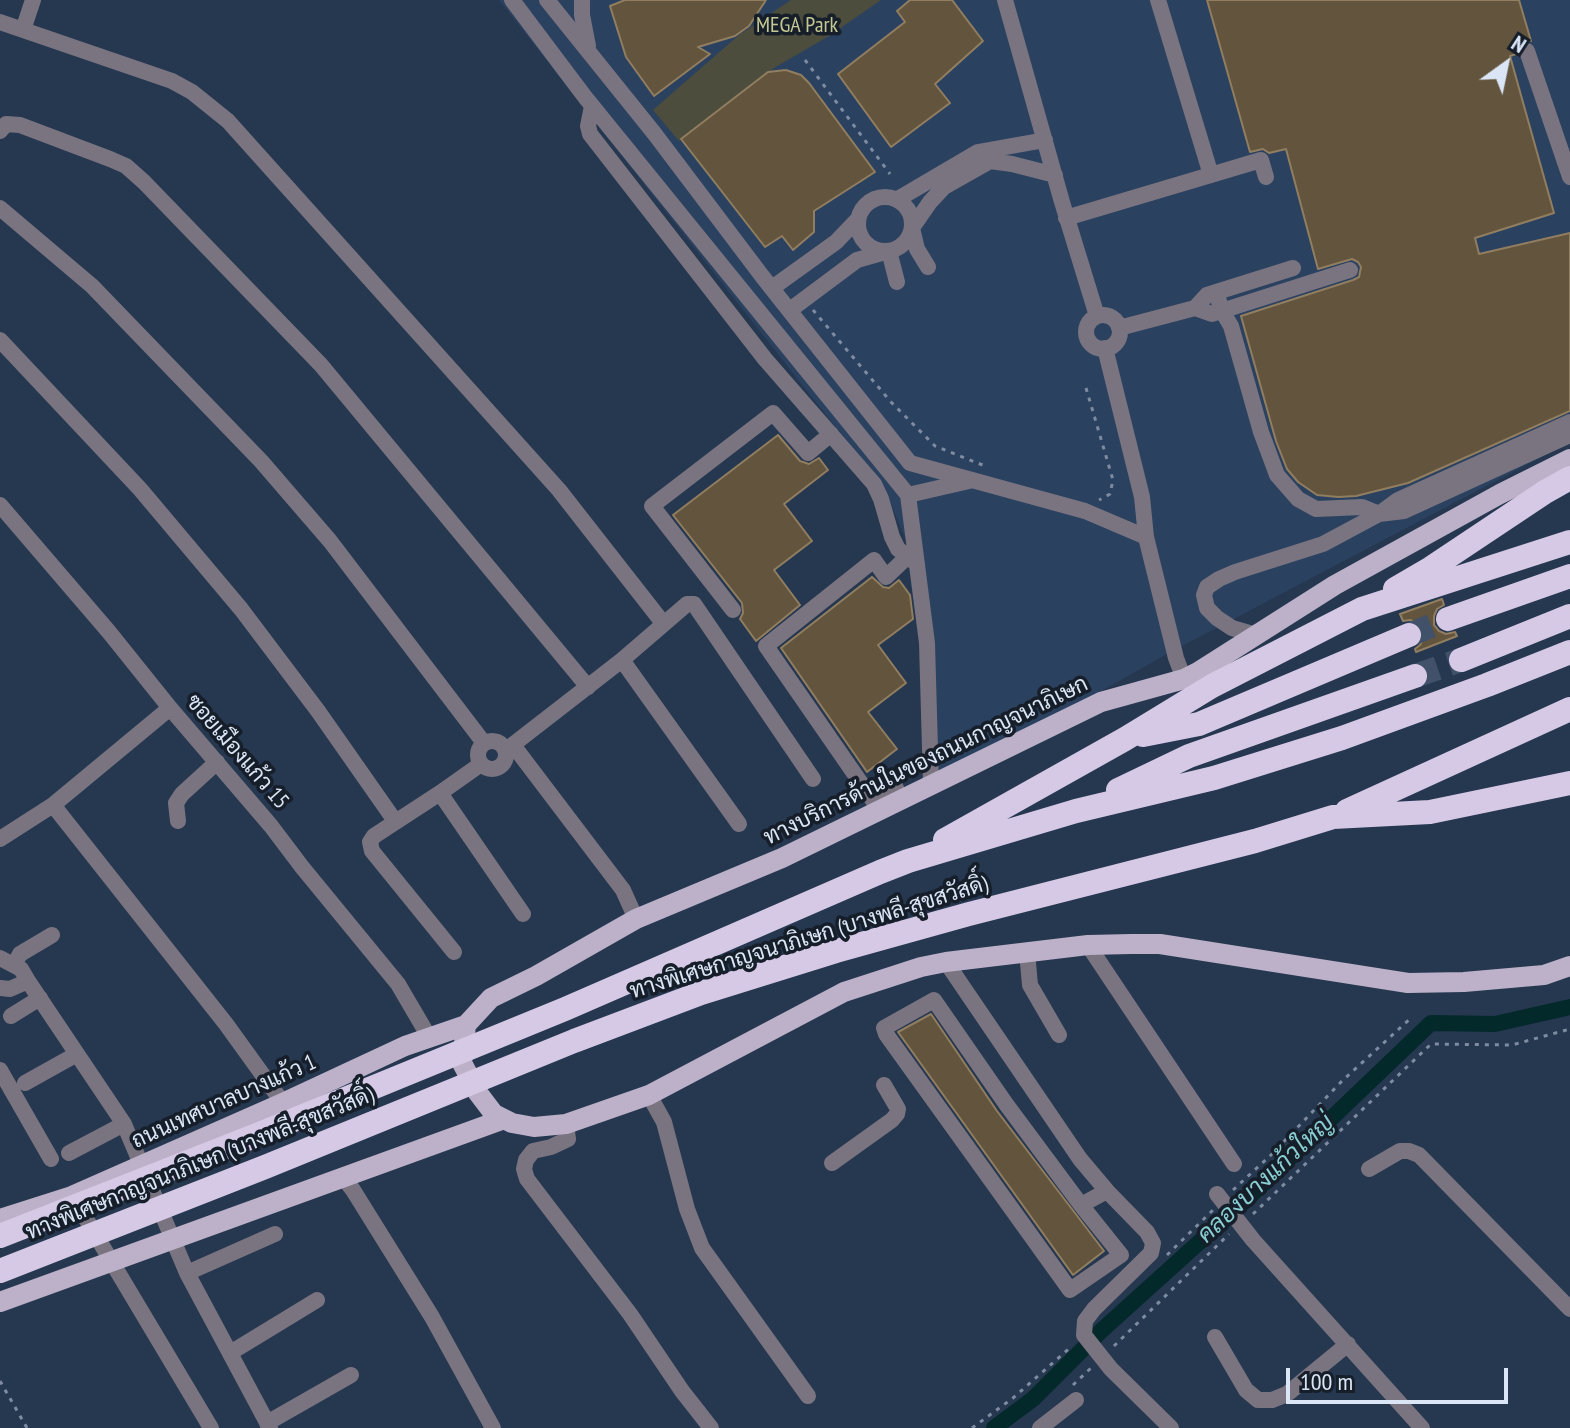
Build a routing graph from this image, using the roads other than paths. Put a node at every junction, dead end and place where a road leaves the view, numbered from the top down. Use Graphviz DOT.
graph roads {
  1 [pos="33,0"];
  2 [pos="512,0"];
  3 [pos="546,0"];
  4 [pos="582,0"];
  5 [pos="1005,0"];
  6 [pos="1158,0"];
  7 [pos="525,18"];
  8 [pos="0,22"];
  9 [pos="23,30"];
  10 [pos="588,49"];
  11 [pos="1527,51"];
  12 [pos="592,106"];
  13 [pos="0,131"];
  14 [pos="1045,140"];
  15 [pos="1055,175"];
  16 [pos="1211,175"];
  17 [pos="1266,177"];
  18 [pos="1570,177"];
  19 [pos="898,199"];
  20 [pos="0,208"];
  21 [pos="1066,218"];
  22 [pos="858,219"];
  23 [pos="912,228"];
  24 [pos="889,251"];
  25 [pos="928,267"];
  26 [pos="1293,268"];
  27 [pos="1350,270"];
  28 [pos="897,282"];
  29 [pos="772,288"];
  30 [pos="1216,292"];
  31 [pos="798,306"];
  32 [pos="1195,308"];
  33 [pos="1222,311"];
  34 [pos="1097,316"];
  35 [pos="1119,328"];
  36 [pos="0,340"];
  37 [pos="785,343"];
  38 [pos="1105,348"];
  39 [pos="765,359"];
  40 [pos="1570,422"];
  41 [pos="831,434"];
  42 [pos="1570,435"];
  43 [pos="1570,459"];
  44 [pos="910,463"];
  45 [pos="893,475"];
  46 [pos="1570,478"];
  47 [pos="973,480"];
  48 [pos="908,495"];
  49 [pos="0,505"];
  50 [pos="1379,514"];
  51 [pos="1146,537"];
  52 [pos="1570,542"];
  53 [pos="912,561"];
  54 [pos="1570,576"];
  55 [pos="1362,609"];
  56 [pos="733,610"];
  57 [pos="1570,616"];
  58 [pos="1448,619"];
  59 [pos="663,623"];
  60 [pos="1256,635"];
  61 [pos="1409,635"];
  62 [pos="1570,652"];
  63 [pos="622,660"];
  64 [pos="1461,660"];
  65 [pos="1415,676"];
  66 [pos="1184,679"];
  67 [pos="588,687"];
  68 [pos="170,708"];
  69 [pos="1570,709"];
  70 [pos="1125,739"];
  71 [pos="484,743"];
  72 [pos="509,748"];
  73 [pos="217,762"];
  74 [pos="481,764"];
  75 [pos="813,779"];
  76 [pos="1570,783"];
  77 [pos="931,784"];
  78 [pos="896,788"];
  79 [pos="440,793"];
  80 [pos="53,805"];
  81 [pos="1076,811"];
  82 [pos="1333,817"];
  83 [pos="178,821"];
  84 [pos="395,821"];
  85 [pos="739,824"];
  86 [pos="0,839"];
  87 [pos="908,861"];
  88 [pos="523,914"];
  89 [pos="636,919"];
  90 [pos="52,935"];
  91 [pos="1088,945"];
  92 [pos="454,952"];
  93 [pos="1027,952"];
  94 [pos="7,962"];
  95 [pos="946,962"];
  96 [pos="1570,966"];
  97 [pos="28,981"];
  98 [pos="0,988"];
  99 [pos="40,998"];
  100 [pos="11,1016"];
  101 [pos="466,1025"];
  102 [pos="1059,1035"];
  103 [pos="429,1037"];
  104 [pos="77,1054"];
  105 [pos="0,1070"];
  106 [pos="25,1083"];
  107 [pos="884,1085"];
  108 [pos="649,1095"];
  109 [pos="283,1103"];
  110 [pos="504,1119"];
  111 [pos="124,1124"];
  112 [pos="566,1124"];
  113 [pos="69,1153"];
  114 [pos="51,1159"];
  115 [pos="832,1163"];
  116 [pos="1234,1164"];
  117 [pos="142,1165"];
  118 [pos="1369,1169"];
  119 [pos="343,1177"];
  120 [pos="1107,1191"];
  121 [pos="72,1196"];
  122 [pos="1219,1197"];
  123 [pos="1081,1205"];
  124 [pos="0,1219"];
  125 [pos="275,1234"];
  126 [pos="0,1236"];
  127 [pos="173,1239"];
  128 [pos="113,1261"];
  129 [pos="0,1271"];
  130 [pos="187,1273"];
  131 [pos="317,1300"];
  132 [pos="0,1302"];
  133 [pos="1570,1309"];
  134 [pos="1215,1337"];
  135 [pos="1348,1344"];
  136 [pos="230,1353"];
  137 [pos="351,1375"];
  138 [pos="1073,1394"];
  139 [pos="808,1396"];
  140 [pos="268,1425"];
  141 [pos="1046,1426"];
  142 [pos="211,1428"];
  143 [pos="493,1428"];
  144 [pos="711,1428"];
  145 [pos="1171,1428"];
  146 [pos="1422,1428"];
  1 -- 9 [label="street"];
  2 -- 7 [label="street"];
  3 -- 7 [label="street"];
  3 -- 10 [label="street"];
  4 -- 10 [label="street"];
  5 -- 14 [label="street"];
  6 -- 16 [label="street"];
  7 -- 12 [label="street"];
  8 -- 9 [label="street"];
  9 -- 59 [label="street"];
  10 -- 29 [label="street"];
  11 -- 18 [label="street"];
  12 -- 37 [label="street"];
  12 -- 39 [label="street"];
  13 -- 67 [label="street"];
  14 -- 15 [label="street"];
  14 -- 19 [label="street"];
  15 -- 21 [label="street"];
  15 -- 23 [label="street"];
  16 -- 17 [label="street"];
  16 -- 21 [label="street"];
  19 -- 22 [label="street"];
  19 -- 23 [label="street"];
  20 -- 71 [label="street"];
  21 -- 34 [label="street"];
  22 -- 24 [label="street"];
  22 -- 29 [label="street"];
  23 -- 24 [label="street"];
  23 -- 25 [label="street"];
  24 -- 28 [label="street"];
  24 -- 31 [label="street"];
  26 -- 30 [label="street"];
  27 -- 33 [label="street"];
  29 -- 31 [label="street"];
  30 -- 32 [label="street"];
  30 -- 33 [label="street"];
  31 -- 44 [label="street"];
  32 -- 33 [label="street"];
  32 -- 35 [label="street"];
  33 -- 50 [label="street"];
  34 -- 35 [label="street"];
  34 -- 38 [label="street"];
  35 -- 38 [label="street"];
  36 -- 84 [label="street"];
  37 -- 39 [label="street"];
  37 -- 45 [label="street"];
  38 -- 51 [label="street"];
  39 -- 41 [label="street"];
  40 -- 50 [label="street"];
  41 -- 53 [label="street"];
  41 -- 56 [label="street"];
  42 -- 50 [label="street"];
  43 -- 60 [label="main road, ทางบริการด้านในของถนนกาญจนาภิเษก"];
  44 -- 45 [label="street"];
  44 -- 47 [label="street"];
  45 -- 48 [label="street"];
  46 -- 55 [label="highway"];
  47 -- 48 [label="street"];
  47 -- 51 [label="street"];
  48 -- 53 [label="street"];
  49 -- 68 [label="street, ซอยเมืองแก้ว 15"];
  50 -- 60 [label="street"];
  51 -- 66 [label="street"];
  52 -- 55 [label="highway, ทางพิเศษกาญจนาภิเษก (บางพลี-สุขสวัสดิ์)"];
  53 -- 77 [label="street"];
  53 -- 78 [label="street"];
  54 -- 58 [label="highway"];
  55 -- 70 [label="highway, ทางพิเศษกาญจนาภิเษก (บางพลี-สุขสวัสดิ์)"];
  57 -- 64 [label="highway"];
  59 -- 63 [label="street"];
  59 -- 75 [label="street"];
  60 -- 66 [label="main road, ทางบริการด้านในของถนนกาญจนาภิเษก"];
  61 -- 70 [label="highway, ทางพิเศษกาญจนาภิเษก (บางพลี-สุขสวัสดิ์)"];
  62 -- 81 [label="highway, ทางพิเศษกาญจนาภิเษก (บางพลี-สุขสวัสดิ์)"];
  63 -- 67 [label="street"];
  63 -- 85 [label="street"];
  65 -- 81 [label="highway"];
  66 -- 77 [label="main road, ทางบริการด้านในของถนนกาญจนาภิเษก"];
  67 -- 72 [label="street"];
  68 -- 73 [label="street, ซอยเมืองแก้ว 15"];
  68 -- 80 [label="street"];
  69 -- 82 [label="highway"];
  70 -- 87 [label="highway, ทางพิเศษกาญจนาภิเษก (บางพลี-สุขสวัสดิ์)"];
  71 -- 72 [label="street"];
  71 -- 74 [label="street"];
  72 -- 74 [label="street"];
  72 -- 89 [label="street"];
  73 -- 83 [label="street"];
  73 -- 103 [label="street, ซอยเมืองแก้ว 15"];
  74 -- 79 [label="street"];
  76 -- 82 [label="highway, ทางพิเศษกาญจนาภิเษก (บางพลี-สุขสวัสดิ์)"];
  77 -- 89 [label="main road, ทางบริการด้านในของถนนกาญจนาภิเษก"];
  79 -- 84 [label="street"];
  79 -- 88 [label="street"];
  80 -- 86 [label="street"];
  80 -- 109 [label="street"];
  81 -- 87 [label="highway, ทางพิเศษกาญจนาภิเษก (บางพลี-สุขสวัสดิ์)"];
  82 -- 129 [label="highway, ทางพิเศษกาญจนาภิเษก (บางพลี-สุขสวัสดิ์)"];
  84 -- 92 [label="street"];
  87 -- 126 [label="highway, ทางพิเศษกาญจนาภิเษก (บางพลี-สุขสวัสดิ์)"];
  89 -- 101 [label="main road, ทางบริการด้านในของถนนกาญจนาภิเษก"];
  90 -- 94 [label="street"];
  91 -- 93 [label="main road"];
  91 -- 96 [label="main road"];
  91 -- 116 [label="street"];
  93 -- 95 [label="main road"];
  93 -- 102 [label="street"];
  94 -- 97 [label="street"];
  95 -- 108 [label="main road"];
  95 -- 120 [label="street"];
  97 -- 98 [label="street"];
  97 -- 99 [label="street"];
  99 -- 100 [label="street"];
  99 -- 104 [label="street"];
  101 -- 103 [label="main road, ถนนเทศบาลบางแก้ว 1"];
  101 -- 110 [label="main road"];
  103 -- 109 [label="main road, ถนนเทศบาลบางแก้ว 1"];
  104 -- 106 [label="street"];
  104 -- 111 [label="street"];
  105 -- 114 [label="street"];
  107 -- 115 [label="street"];
  108 -- 112 [label="main road"];
  108 -- 139 [label="street"];
  109 -- 117 [label="main road, ถนนเทศบาลบางแก้ว 1"];
  110 -- 112 [label="main road"];
  110 -- 119 [label="main road"];
  111 -- 113 [label="street"];
  111 -- 117 [label="street"];
  112 -- 144 [label="street"];
  117 -- 121 [label="main road, ถนนเทศบาลบางแก้ว 1"];
  117 -- 127 [label="street"];
  118 -- 133 [label="street"];
  119 -- 127 [label="main road"];
  119 -- 143 [label="street"];
  120 -- 123 [label="street"];
  120 -- 145 [label="street"];
  121 -- 124 [label="main road, ถนนเทศบาลบางแก้ว 1"];
  121 -- 128 [label="street"];
  122 -- 135 [label="street"];
  123 -- 123 [label="street"];
  125 -- 130 [label="street"];
  127 -- 128 [label="main road"];
  127 -- 130 [label="street"];
  128 -- 132 [label="main road"];
  128 -- 142 [label="street"];
  130 -- 136 [label="street"];
  131 -- 136 [label="street"];
  134 -- 135 [label="street"];
  135 -- 146 [label="street"];
  136 -- 140 [label="street"];
  137 -- 140 [label="street"];
  138 -- 141 [label="street"];
}
